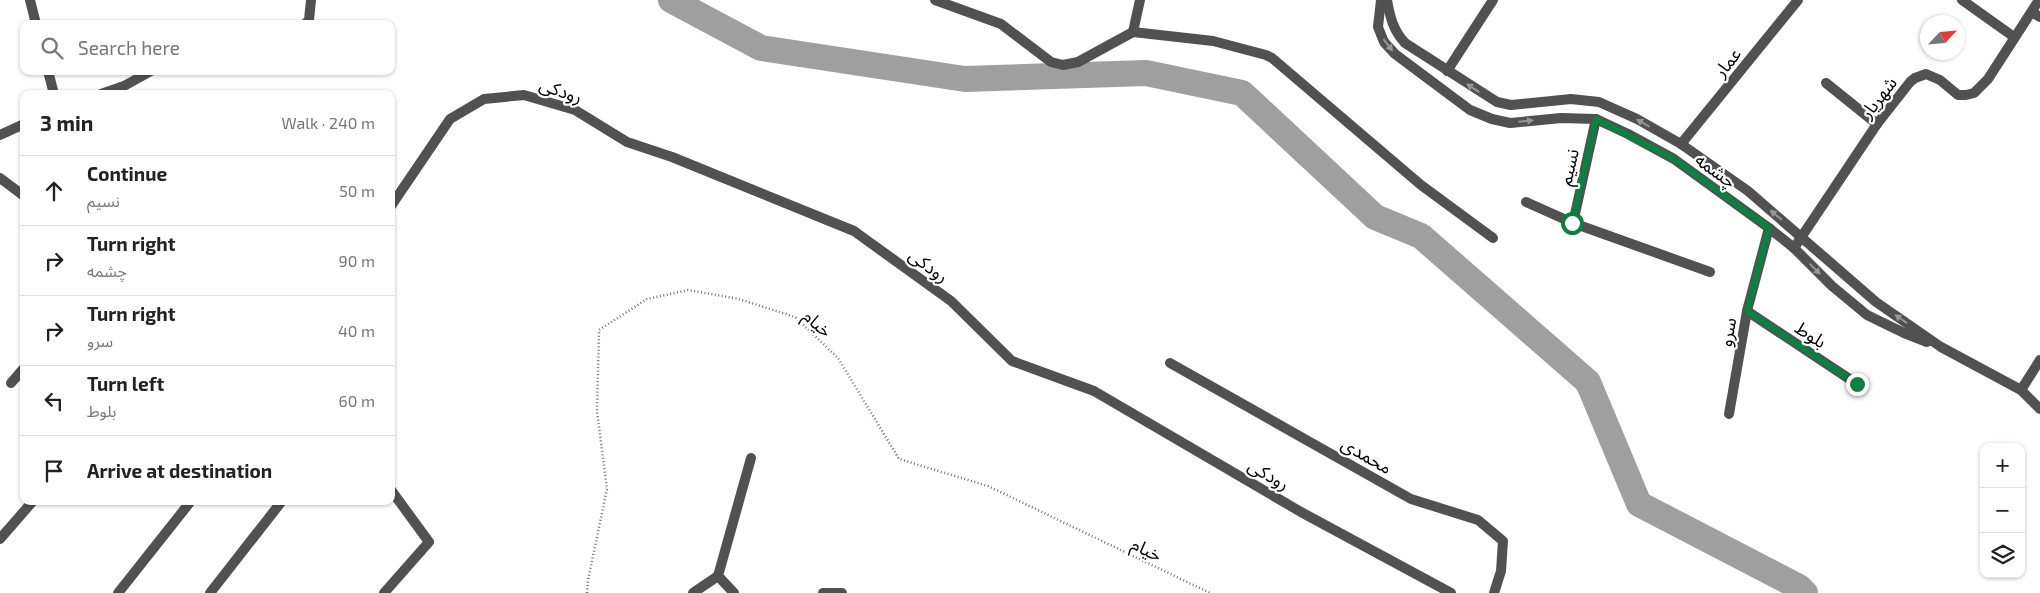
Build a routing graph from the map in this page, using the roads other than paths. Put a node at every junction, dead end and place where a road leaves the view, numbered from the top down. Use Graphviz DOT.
graph roads {
  1 [pos="30,0"];
  2 [pos="311,0"];
  3 [pos="935,0"];
  4 [pos="1140,0"];
  5 [pos="1381,0"];
  6 [pos="1387,0"];
  7 [pos="1493,0"];
  8 [pos="1798,0"];
  9 [pos="1962,0"];
  10 [pos="2039,0"];
  11 [pos="2036,15"];
  12 [pos="35,20"];
  13 [pos="309,20"];
  14 [pos="1133,32"];
  15 [pos="2014,37"];
  16 [pos="1447,71"];
  17 [pos="49,75"];
  18 [pos="144,75"];
  19 [pos="1826,82"];
  20 [pos="53,90"];
  21 [pos="112,90"];
  22 [pos="1596,119"];
  23 [pos="1877,124"];
  24 [pos="20,126"];
  25 [pos="0,134"];
  26 [pos="1681,144"];
  27 [pos="0,178"];
  28 [pos="20,193"];
  29 [pos="395,200"];
  30 [pos="1526,202"];
  31 [pos="1572,223"];
  32 [pos="1769,228"];
  33 [pos="1802,237"];
  34 [pos="1493,238"];
  35 [pos="1794,248"];
  36 [pos="1710,272"];
  37 [pos="1747,311"];
  38 [pos="1941,347"];
  39 [pos="2040,360"];
  40 [pos="1170,363"];
  41 [pos="20,372"];
  42 [pos="10,383"];
  43 [pos="1857,384"];
  44 [pos="2021,390"];
  45 [pos="2040,409"];
  46 [pos="1729,414"];
  47 [pos="751,458"];
  48 [pos="395,496"];
  49 [pos="29,505"];
  50 [pos="188,505"];
  51 [pos="279,505"];
  52 [pos="0,539"];
  53 [pos="718,576"];
  54 [pos="118,593"];
  55 [pos="210,593"];
  56 [pos="384,593"];
  57 [pos="693,593"];
  58 [pos="734,593"];
  59 [pos="822,593"];
  60 [pos="842,593"];
  61 [pos="1452,593"];
  62 [pos="1494,593"];
  1 -- 12 [label="street"];
  2 -- 13 [label="street"];
  3 -- 14 [label="street"];
  4 -- 14 [label="street"];
  5 -- 22 [label="street, چشمه, one-way"];
  6 -- 16 [label="street, چشمه"];
  7 -- 16 [label="street"];
  8 -- 26 [label="street, عمار"];
  9 -- 15 [label="street"];
  10 -- 11 [label="street, شهریار"];
  11 -- 15 [label="street, شهریار"];
  14 -- 34 [label="street"];
  15 -- 23 [label="street, شهریار"];
  26 -- 16 [label="street, چشمه, one-way"];
  17 -- 20 [label="street"];
  18 -- 21 [label="street"];
  19 -- 23 [label="street"];
  22 -- 31 [label="street, نسیم"];
  22 -- 32 [label="street, چشمه"];
  23 -- 33 [label="street, شهریار"];
  24 -- 25 [label="street"];
  33 -- 26 [label="street, چشمه, one-way"];
  27 -- 28 [label="street"];
  29 -- 61 [label="street, رودکی"];
  30 -- 31 [label="street"];
  31 -- 36 [label="street"];
  32 -- 35 [label="street, چشمه"];
  32 -- 37 [label="street, سرو"];
  33 -- 35 [label="street, شهریار"];
  38 -- 33 [label="street, چشمه, one-way"];
  35 -- 38 [label="street, چشمه, one-way"];
  37 -- 43 [label="street, بلوط"];
  37 -- 46 [label="street, سرو"];
  38 -- 44 [label="street, چشمه"];
  39 -- 44 [label="street"];
  40 -- 62 [label="street, محمدی"];
  41 -- 42 [label="street"];
  44 -- 45 [label="street, چشمه"];
  47 -- 53 [label="street"];
  48 -- 56 [label="street"];
  49 -- 52 [label="street"];
  50 -- 54 [label="street"];
  51 -- 55 [label="street"];
  53 -- 57 [label="street"];
  53 -- 58 [label="street"];
  59 -- 60 [label="street"];
}
